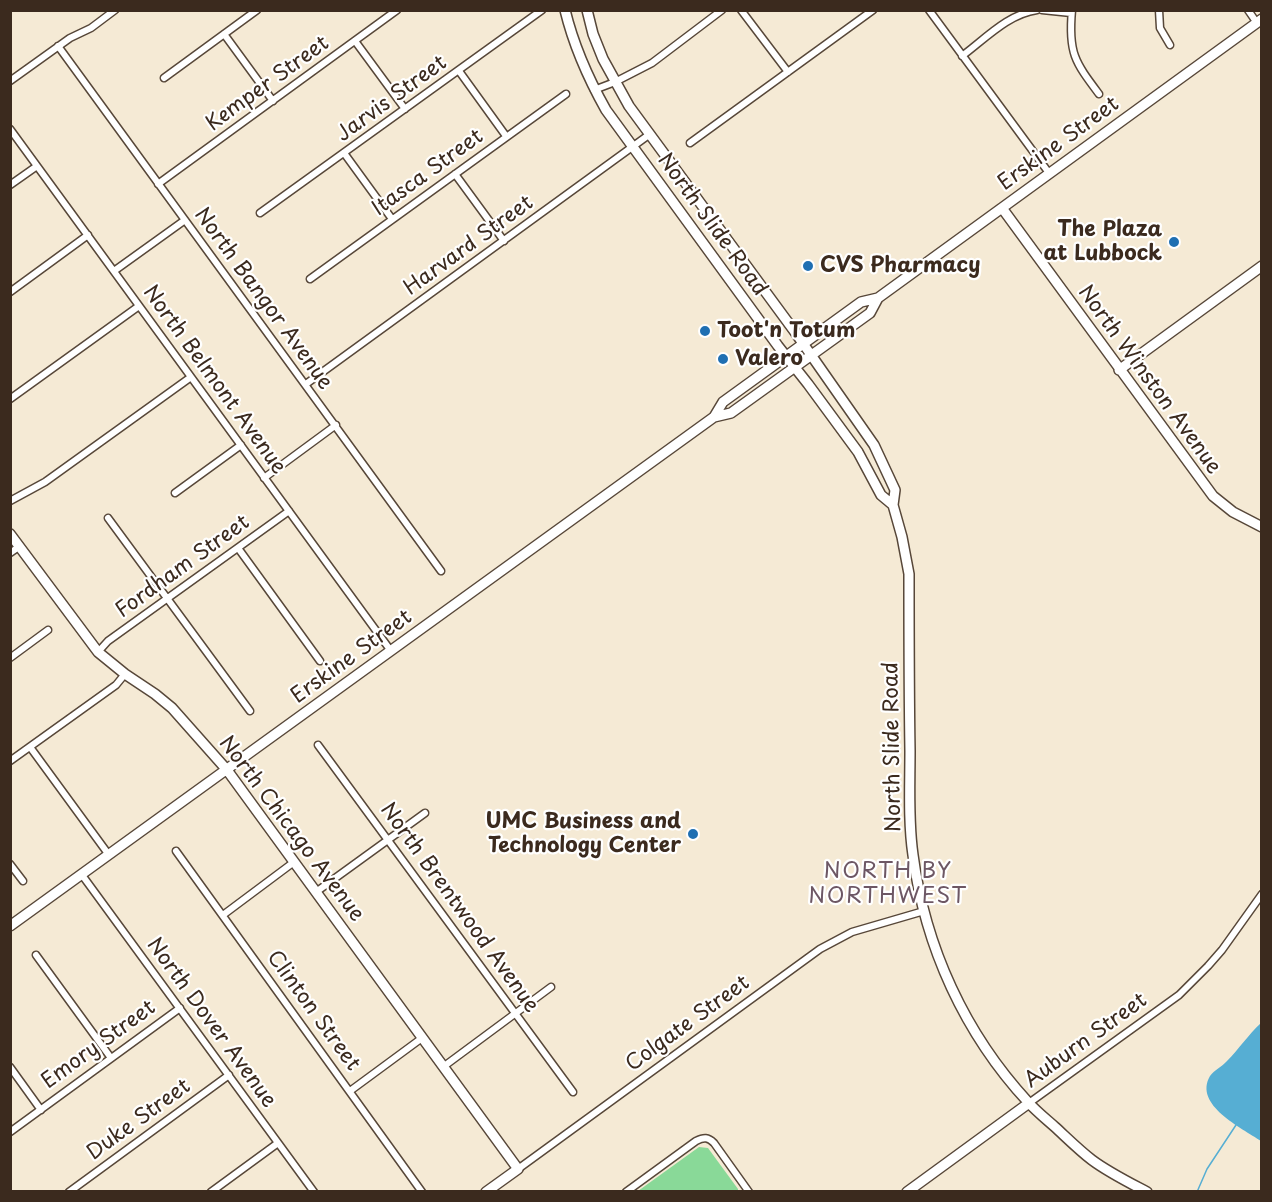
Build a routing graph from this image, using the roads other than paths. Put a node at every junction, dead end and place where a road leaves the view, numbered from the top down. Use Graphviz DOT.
graph roads {
  1 [pos="115,10"];
  2 [pos="257,10"];
  3 [pos="397,10"];
  4 [pos="542,10"];
  5 [pos="565,10"];
  6 [pos="587,10"];
  7 [pos="722,10"];
  8 [pos="741,10"];
  9 [pos="873,10"];
  10 [pos="929,10"];
  11 [pos="1037,10"];
  12 [pos="1042,10"];
  13 [pos="1159,10"];
  14 [pos="1248,10"];
  15 [pos="1071,12"];
  16 [pos="1259,21"];
  17 [pos="224,34"];
  18 [pos="355,41"];
  19 [pos="1170,45"];
  20 [pos="58,46"];
  21 [pos="962,56"];
  22 [pos="459,71"];
  23 [pos="788,72"];
  24 [pos="164,78"];
  25 [pos="10,81"];
  26 [pos="615,82"];
  27 [pos="594,90"];
  28 [pos="566,94"];
  29 [pos="1100,94"];
  30 [pos="273,101"];
  31 [pos="405,109"];
  32 [pos="10,129"];
  33 [pos="650,134"];
  34 [pos="506,136"];
  35 [pos="690,143"];
  36 [pos="633,146"];
  37 [pos="344,153"];
  38 [pos="37,166"];
  39 [pos="1049,173"];
  40 [pos="455,174"];
  41 [pos="158,184"];
  42 [pos="10,185"];
  43 [pos="1002,208"];
  44 [pos="261,213"];
  45 [pos="392,219"];
  46 [pos="184,220"];
  47 [pos="718,227"];
  48 [pos="88,235"];
  49 [pos="701,240"];
  50 [pos="504,241"];
  51 [pos="1262,266"];
  52 [pos="114,271"];
  53 [pos="310,279"];
  54 [pos="10,292"];
  55 [pos="878,298"];
  56 [pos="139,306"];
  57 [pos="803,344"];
  58 [pos="786,356"];
  59 [pos="811,356"];
  60 [pos="795,367"];
  61 [pos="1119,370"];
  62 [pos="191,376"];
  63 [pos="306,384"];
  64 [pos="10,399"];
  65 [pos="714,417"];
  66 [pos="336,425"];
  67 [pos="241,445"];
  68 [pos="264,478"];
  69 [pos="175,493"];
  70 [pos="10,501"];
  71 [pos="893,506"];
  72 [pos="289,511"];
  73 [pos="108,518"];
  74 [pos="1262,528"];
  75 [pos="10,534"];
  76 [pos="20,546"];
  77 [pos="238,548"];
  78 [pos="10,553"];
  79 [pos="441,571"];
  80 [pos="167,599"];
  81 [pos="48,630"];
  82 [pos="391,651"];
  83 [pos="98,652"];
  84 [pos="10,658"];
  85 [pos="320,661"];
  86 [pos="125,674"];
  87 [pos="250,711"];
  88 [pos="318,745"];
  89 [pos="30,747"];
  90 [pos="10,761"];
  91 [pos="227,770"];
  92 [pos="425,813"];
  93 [pos="388,839"];
  94 [pos="176,851"];
  95 [pos="109,855"];
  96 [pos="294,862"];
  97 [pos="10,864"];
  98 [pos="82,875"];
  99 [pos="23,881"];
  100 [pos="316,892"];
  101 [pos="1262,894"];
  102 [pos="924,911"];
  103 [pos="223,915"];
  104 [pos="10,926"];
  105 [pos="36,955"];
  106 [pos="551,987"];
  107 [pos="180,1008"];
  108 [pos="516,1013"];
  109 [pos="422,1038"];
  110 [pos="111,1058"];
  111 [pos="10,1067"];
  112 [pos="444,1067"];
  113 [pos="229,1075"];
  114 [pos="350,1091"];
  115 [pos="573,1092"];
  116 [pos="1029,1103"];
  117 [pos="41,1110"];
  118 [pos="10,1132"];
  119 [pos="278,1143"];
  120 [pos="518,1169"];
  121 [pos="69,1191"];
  122 [pos="211,1191"];
  123 [pos="314,1191"];
  124 [pos="422,1191"];
  125 [pos="486,1191"];
  126 [pos="626,1191"];
  127 [pos="749,1191"];
  128 [pos="908,1191"];
  129 [pos="1147,1191"];
  1 -- 20 [label="street"];
  2 -- 17 [label="street"];
  3 -- 18 [label="street, Kemper Street"];
  4 -- 22 [label="street, Jarvis Street"];
  5 -- 27 [label="main road, North Slide Road"];
  6 -- 26 [label="main road, North Slide Road"];
  7 -- 26 [label="street"];
  8 -- 23 [label="street"];
  9 -- 23 [label="street"];
  10 -- 21 [label="street"];
  11 -- 21 [label="street"];
  12 -- 15 [label="street"];
  13 -- 19 [label="street"];
  14 -- 16 [label="street"];
  15 -- 29 [label="street"];
  16 -- 39 [label="main road, Erskine Street"];
  17 -- 24 [label="street"];
  17 -- 30 [label="street"];
  18 -- 30 [label="street, Kemper Street"];
  18 -- 31 [label="street"];
  20 -- 25 [label="street"];
  20 -- 41 [label="street, North Bangor Avenue"];
  21 -- 39 [label="street"];
  22 -- 31 [label="street, Jarvis Street"];
  22 -- 34 [label="street"];
  23 -- 35 [label="street"];
  26 -- 27 [label="street"];
  26 -- 33 [label="main road, North Slide Road"];
  27 -- 36 [label="main road, North Slide Road"];
  28 -- 34 [label="street, Itasca Street"];
  30 -- 41 [label="street, Kemper Street"];
  31 -- 37 [label="street, Jarvis Street"];
  32 -- 38 [label="street, North Belmont Avenue"];
  33 -- 36 [label="street, Harvard Street"];
  33 -- 47 [label="main road, North Slide Road"];
  34 -- 40 [label="street, Itasca Street"];
  36 -- 49 [label="main road, North Slide Road"];
  36 -- 50 [label="street, Harvard Street"];
  37 -- 44 [label="street, Jarvis Street"];
  37 -- 45 [label="street"];
  38 -- 42 [label="street"];
  38 -- 48 [label="street, North Belmont Avenue"];
  39 -- 43 [label="main road, Erskine Street"];
  40 -- 45 [label="street, Itasca Street"];
  40 -- 50 [label="street"];
  41 -- 46 [label="street, North Bangor Avenue"];
  43 -- 55 [label="main road, Erskine Street"];
  43 -- 61 [label="main road, North Winston Avenue"];
  45 -- 53 [label="street, Itasca Street"];
  46 -- 52 [label="street"];
  46 -- 63 [label="street, North Bangor Avenue"];
  47 -- 49 [label="main road"];
  47 -- 57 [label="main road, North Slide Road"];
  48 -- 52 [label="street, North Belmont Avenue"];
  48 -- 54 [label="street"];
  49 -- 58 [label="main road, North Slide Road"];
  50 -- 63 [label="street, Harvard Street"];
  51 -- 61 [label="main road"];
  52 -- 56 [label="street, North Belmont Avenue"];
  55 -- 57 [label="main road, Erskine Street"];
  55 -- 59 [label="main road, Erskine Street"];
  56 -- 62 [label="street, North Belmont Avenue"];
  56 -- 64 [label="street"];
  57 -- 58 [label="main road, Erskine Street"];
  57 -- 59 [label="main road, North Slide Road"];
  58 -- 60 [label="main road, North Slide Road"];
  58 -- 65 [label="main road, Erskine Street"];
  59 -- 60 [label="main road, Erskine Street"];
  59 -- 71 [label="main road, North Slide Road"];
  60 -- 65 [label="main road, Erskine Street"];
  60 -- 71 [label="main road, North Slide Road"];
  61 -- 74 [label="main road, North Winston Avenue"];
  62 -- 67 [label="street, North Belmont Avenue"];
  62 -- 70 [label="street"];
  63 -- 66 [label="street, North Bangor Avenue"];
  65 -- 82 [label="main road, Erskine Street"];
  66 -- 68 [label="street"];
  66 -- 79 [label="street, North Bangor Avenue"];
  67 -- 68 [label="street, North Belmont Avenue"];
  67 -- 69 [label="street"];
  68 -- 72 [label="street, North Belmont Avenue"];
  71 -- 102 [label="main road, North Slide Road"];
  72 -- 77 [label="street, Fordham Street"];
  72 -- 82 [label="street, North Belmont Avenue"];
  73 -- 80 [label="street"];
  75 -- 76 [label="main road, North Chicago Avenue"];
  76 -- 78 [label="street"];
  76 -- 83 [label="main road, North Chicago Avenue"];
  77 -- 80 [label="street, Fordham Street"];
  77 -- 85 [label="street"];
  80 -- 83 [label="street, Fordham Street"];
  80 -- 87 [label="street"];
  81 -- 84 [label="street"];
  82 -- 91 [label="main road, Erskine Street"];
  83 -- 86 [label="main road, North Chicago Avenue"];
  86 -- 89 [label="street"];
  86 -- 91 [label="main road, North Chicago Avenue"];
  88 -- 93 [label="street, North Brentwood Avenue"];
  89 -- 90 [label="street"];
  89 -- 95 [label="street"];
  91 -- 95 [label="main road, Erskine Street"];
  91 -- 96 [label="main road, North Chicago Avenue"];
  92 -- 93 [label="street"];
  93 -- 100 [label="street"];
  93 -- 108 [label="street, North Brentwood Avenue"];
  94 -- 103 [label="street, Clinton Street"];
  95 -- 98 [label="main road, Erskine Street"];
  96 -- 100 [label="main road, North Chicago Avenue"];
  96 -- 103 [label="street"];
  97 -- 99 [label="street"];
  98 -- 104 [label="main road, Erskine Street"];
  98 -- 107 [label="street, North Dover Avenue"];
  100 -- 109 [label="main road, North Chicago Avenue"];
  101 -- 116 [label="street, Auburn Street"];
  102 -- 116 [label="main road, North Slide Road"];
  102 -- 120 [label="street, Colgate Street"];
  103 -- 114 [label="street, Clinton Street"];
  105 -- 110 [label="street"];
  106 -- 108 [label="street"];
  107 -- 110 [label="street, Emory Street"];
  107 -- 113 [label="street, North Dover Avenue"];
  108 -- 112 [label="street"];
  108 -- 115 [label="street, North Brentwood Avenue"];
  109 -- 112 [label="main road, North Chicago Avenue"];
  109 -- 114 [label="street"];
  110 -- 117 [label="street, Emory Street"];
  111 -- 117 [label="street"];
  112 -- 120 [label="main road, North Chicago Avenue"];
  113 -- 119 [label="street, North Dover Avenue"];
  113 -- 121 [label="street, Duke Street"];
  114 -- 124 [label="street, Clinton Street"];
  116 -- 128 [label="main road, Auburn Street"];
  116 -- 129 [label="main road, North Slide Road"];
  117 -- 118 [label="street, Emory Street"];
  119 -- 122 [label="street"];
  119 -- 123 [label="street, North Dover Avenue"];
  120 -- 125 [label="main road, Colgate Street"];
  126 -- 127 [label="street"];
}
